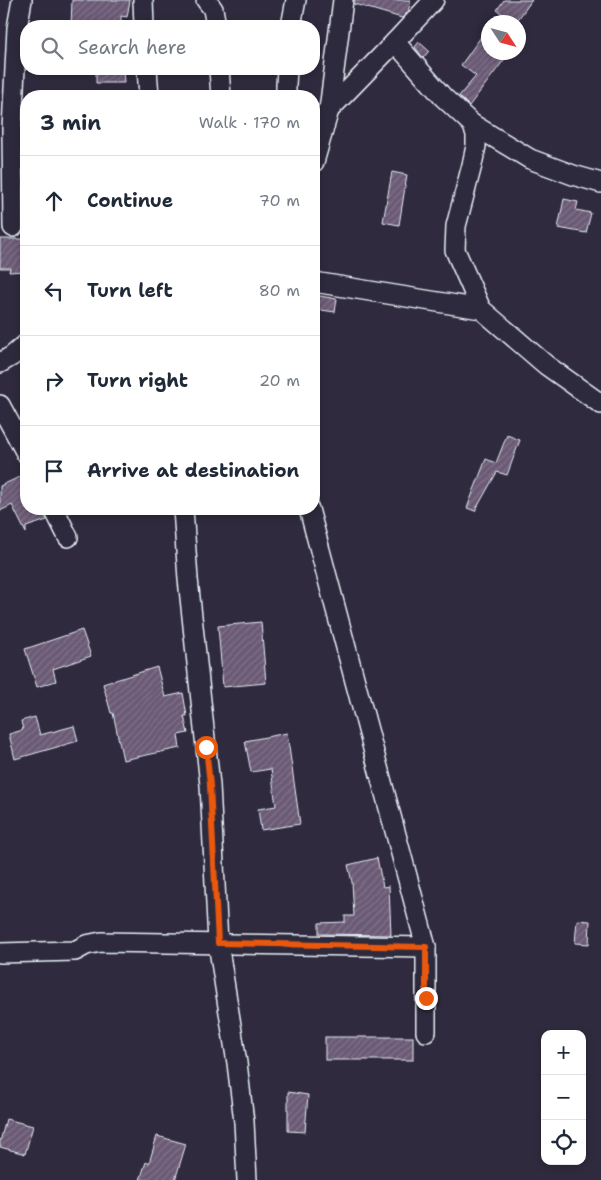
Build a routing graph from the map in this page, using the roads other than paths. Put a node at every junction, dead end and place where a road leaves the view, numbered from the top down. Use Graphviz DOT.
graph roads {
  1 [pos="22,0"];
  2 [pos="143,0"];
  3 [pos="206,0"];
  4 [pos="296,0"];
  5 [pos="343,0"];
  6 [pos="434,0"];
  7 [pos="144,20"];
  8 [pos="215,20"];
  9 [pos="292,20"];
  10 [pos="396,42"];
  11 [pos="147,75"];
  12 [pos="219,75"];
  13 [pos="287,75"];
  14 [pos="149,90"];
  15 [pos="221,90"];
  16 [pos="286,90"];
  17 [pos="329,110"];
  18 [pos="320,117"];
  19 [pos="472,124"];
  20 [pos="320,141"];
  21 [pos="601,183"];
  22 [pos="12,227"];
  23 [pos="320,283"];
  24 [pos="481,309"];
  25 [pos="20,349"];
  26 [pos="0,363"];
  27 [pos="601,404"];
  28 [pos="0,405"];
  29 [pos="20,442"];
  30 [pos="57,515"];
  31 [pos="183,515"];
  32 [pos="311,515"];
  33 [pos="68,538"];
  34 [pos="218,943"];
  35 [pos="426,947"];
  36 [pos="0,953"];
  37 [pos="426,1032"];
  38 [pos="247,1180"];
  1 -- 22 [label="street"];
  2 -- 7 [label="street"];
  3 -- 8 [label="street"];
  4 -- 9 [label="street"];
  5 -- 17 [label="street"];
  6 -- 10 [label="street"];
  10 -- 17 [label="street"];
  10 -- 19 [label="street"];
  11 -- 14 [label="street"];
  12 -- 15 [label="street"];
  13 -- 16 [label="street"];
  17 -- 18 [label="street"];
  17 -- 20 [label="street"];
  19 -- 21 [label="street"];
  19 -- 24 [label="street"];
  23 -- 24 [label="street"];
  24 -- 27 [label="street"];
  25 -- 26 [label="street"];
  28 -- 29 [label="street"];
  30 -- 33 [label="street"];
  31 -- 34 [label="street"];
  32 -- 35 [label="street"];
  34 -- 35 [label="street"];
  34 -- 36 [label="street"];
  34 -- 38 [label="street"];
  35 -- 37 [label="street"];
}
